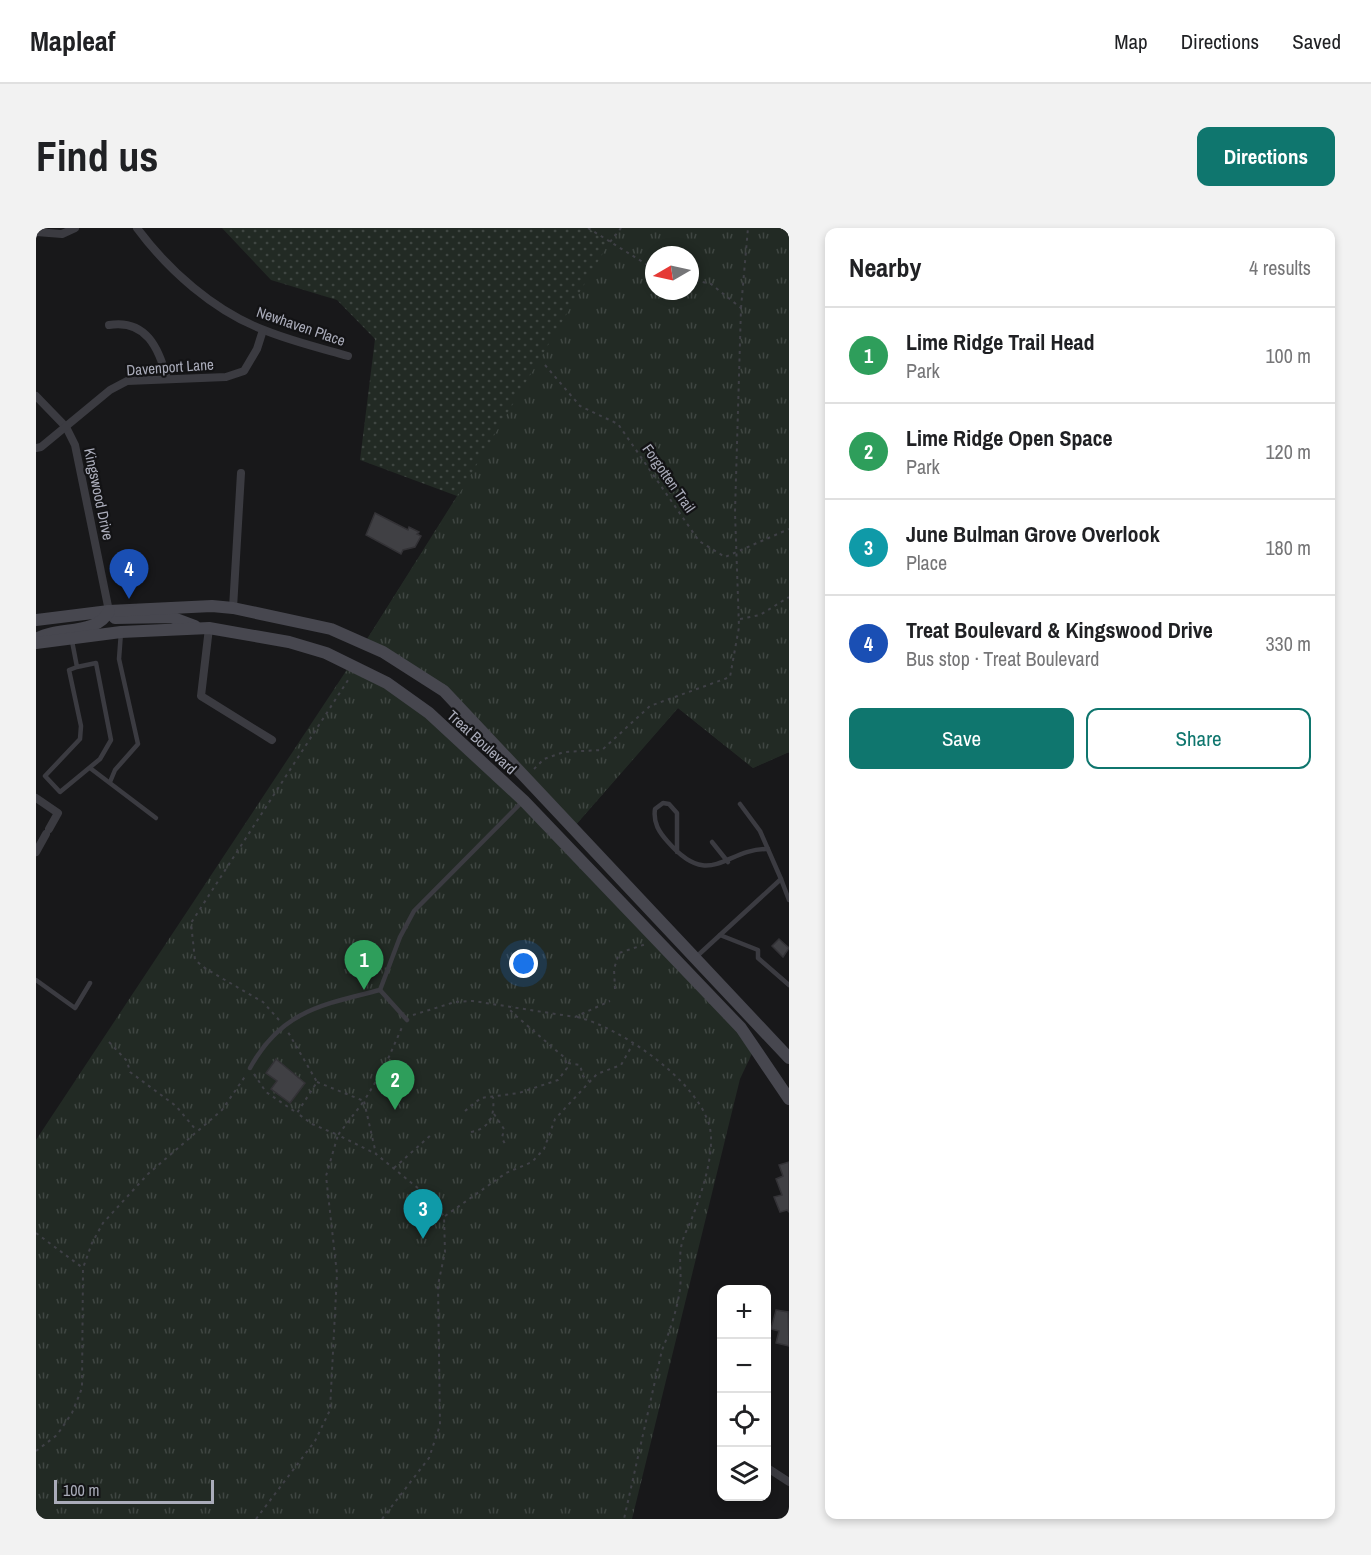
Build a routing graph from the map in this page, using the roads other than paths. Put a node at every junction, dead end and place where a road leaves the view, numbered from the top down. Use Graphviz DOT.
graph roads {
  1 [pos="75,228"];
  2 [pos="136,228"];
  3 [pos="36,232"];
  4 [pos="109,325"];
  5 [pos="263,330"];
  6 [pos="348,356"];
  7 [pos="167,380"];
  8 [pos="36,396"];
  9 [pos="66,427"];
  10 [pos="36,448"];
  11 [pos="241,473"];
  12 [pos="233,608"];
  13 [pos="109,611"];
  14 [pos="36,620"];
  15 [pos="205,628"];
  16 [pos="121,632"];
  17 [pos="71,638"];
  18 [pos="36,641"];
  19 [pos="77,667"];
  20 [pos="272,740"];
  21 [pos="90,768"];
  22 [pos="110,782"];
  23 [pos="36,798"];
  24 [pos="524,801"];
  25 [pos="740,804"];
  26 [pos="156,818"];
  27 [pos="712,842"];
  28 [pos="768,849"];
  29 [pos="36,852"];
  30 [pos="677,852"];
  31 [pos="728,862"];
  32 [pos="781,879"];
  33 [pos="789,900"];
  34 [pos="720,934"];
  35 [pos="695,958"];
  36 [pos="36,980"];
  37 [pos="90,983"];
  38 [pos="789,985"];
  39 [pos="380,990"];
  40 [pos="407,1020"];
  41 [pos="789,1058"];
  42 [pos="250,1068"];
  43 [pos="789,1100"];
  44 [pos="771,1470"];
  45 [pos="789,1482"];
  1 -- 3 [label="street"];
  2 -- 5 [label="street, Newhaven Place"];
  4 -- 7 [label="street"];
  5 -- 6 [label="street, Newhaven Place"];
  5 -- 7 [label="street, Davenport Lane"];
  7 -- 9 [label="street, Davenport Lane"];
  8 -- 9 [label="street, Kingswood Drive"];
  9 -- 10 [label="street, Davenport Lane"];
  9 -- 13 [label="street, Kingswood Drive"];
  11 -- 12 [label="street"];
  12 -- 13 [label="main road, Treat Boulevard"];
  12 -- 35 [label="main road, Treat Boulevard"];
  13 -- 14 [label="main road, Treat Boulevard"];
  13 -- 15 [label="main road"];
  13 -- 18 [label="main road"];
  15 -- 16 [label="main road, Treat Boulevard"];
  15 -- 20 [label="street"];
  15 -- 24 [label="main road, Treat Boulevard"];
  16 -- 17 [label="main road, Treat Boulevard"];
  16 -- 22 [label="lane"];
  17 -- 18 [label="main road, Treat Boulevard"];
  17 -- 19 [label="lane"];
  19 -- 21 [label="lane"];
  19 -- 21 [label="lane"];
  21 -- 22 [label="lane"];
  22 -- 26 [label="lane"];
  23 -- 29 [label="street"];
  24 -- 39 [label="lane"];
  24 -- 43 [label="main road, Treat Boulevard"];
  25 -- 28 [label="lane"];
  27 -- 31 [label="lane"];
  28 -- 31 [label="lane"];
  28 -- 32 [label="lane"];
  30 -- 30 [label="lane"];
  30 -- 31 [label="lane"];
  32 -- 33 [label="lane"];
  32 -- 34 [label="lane"];
  34 -- 35 [label="lane"];
  34 -- 38 [label="lane"];
  35 -- 41 [label="main road, Treat Boulevard"];
  36 -- 37 [label="lane"];
  39 -- 40 [label="lane"];
  39 -- 42 [label="lane"];
  44 -- 45 [label="street"];
}
